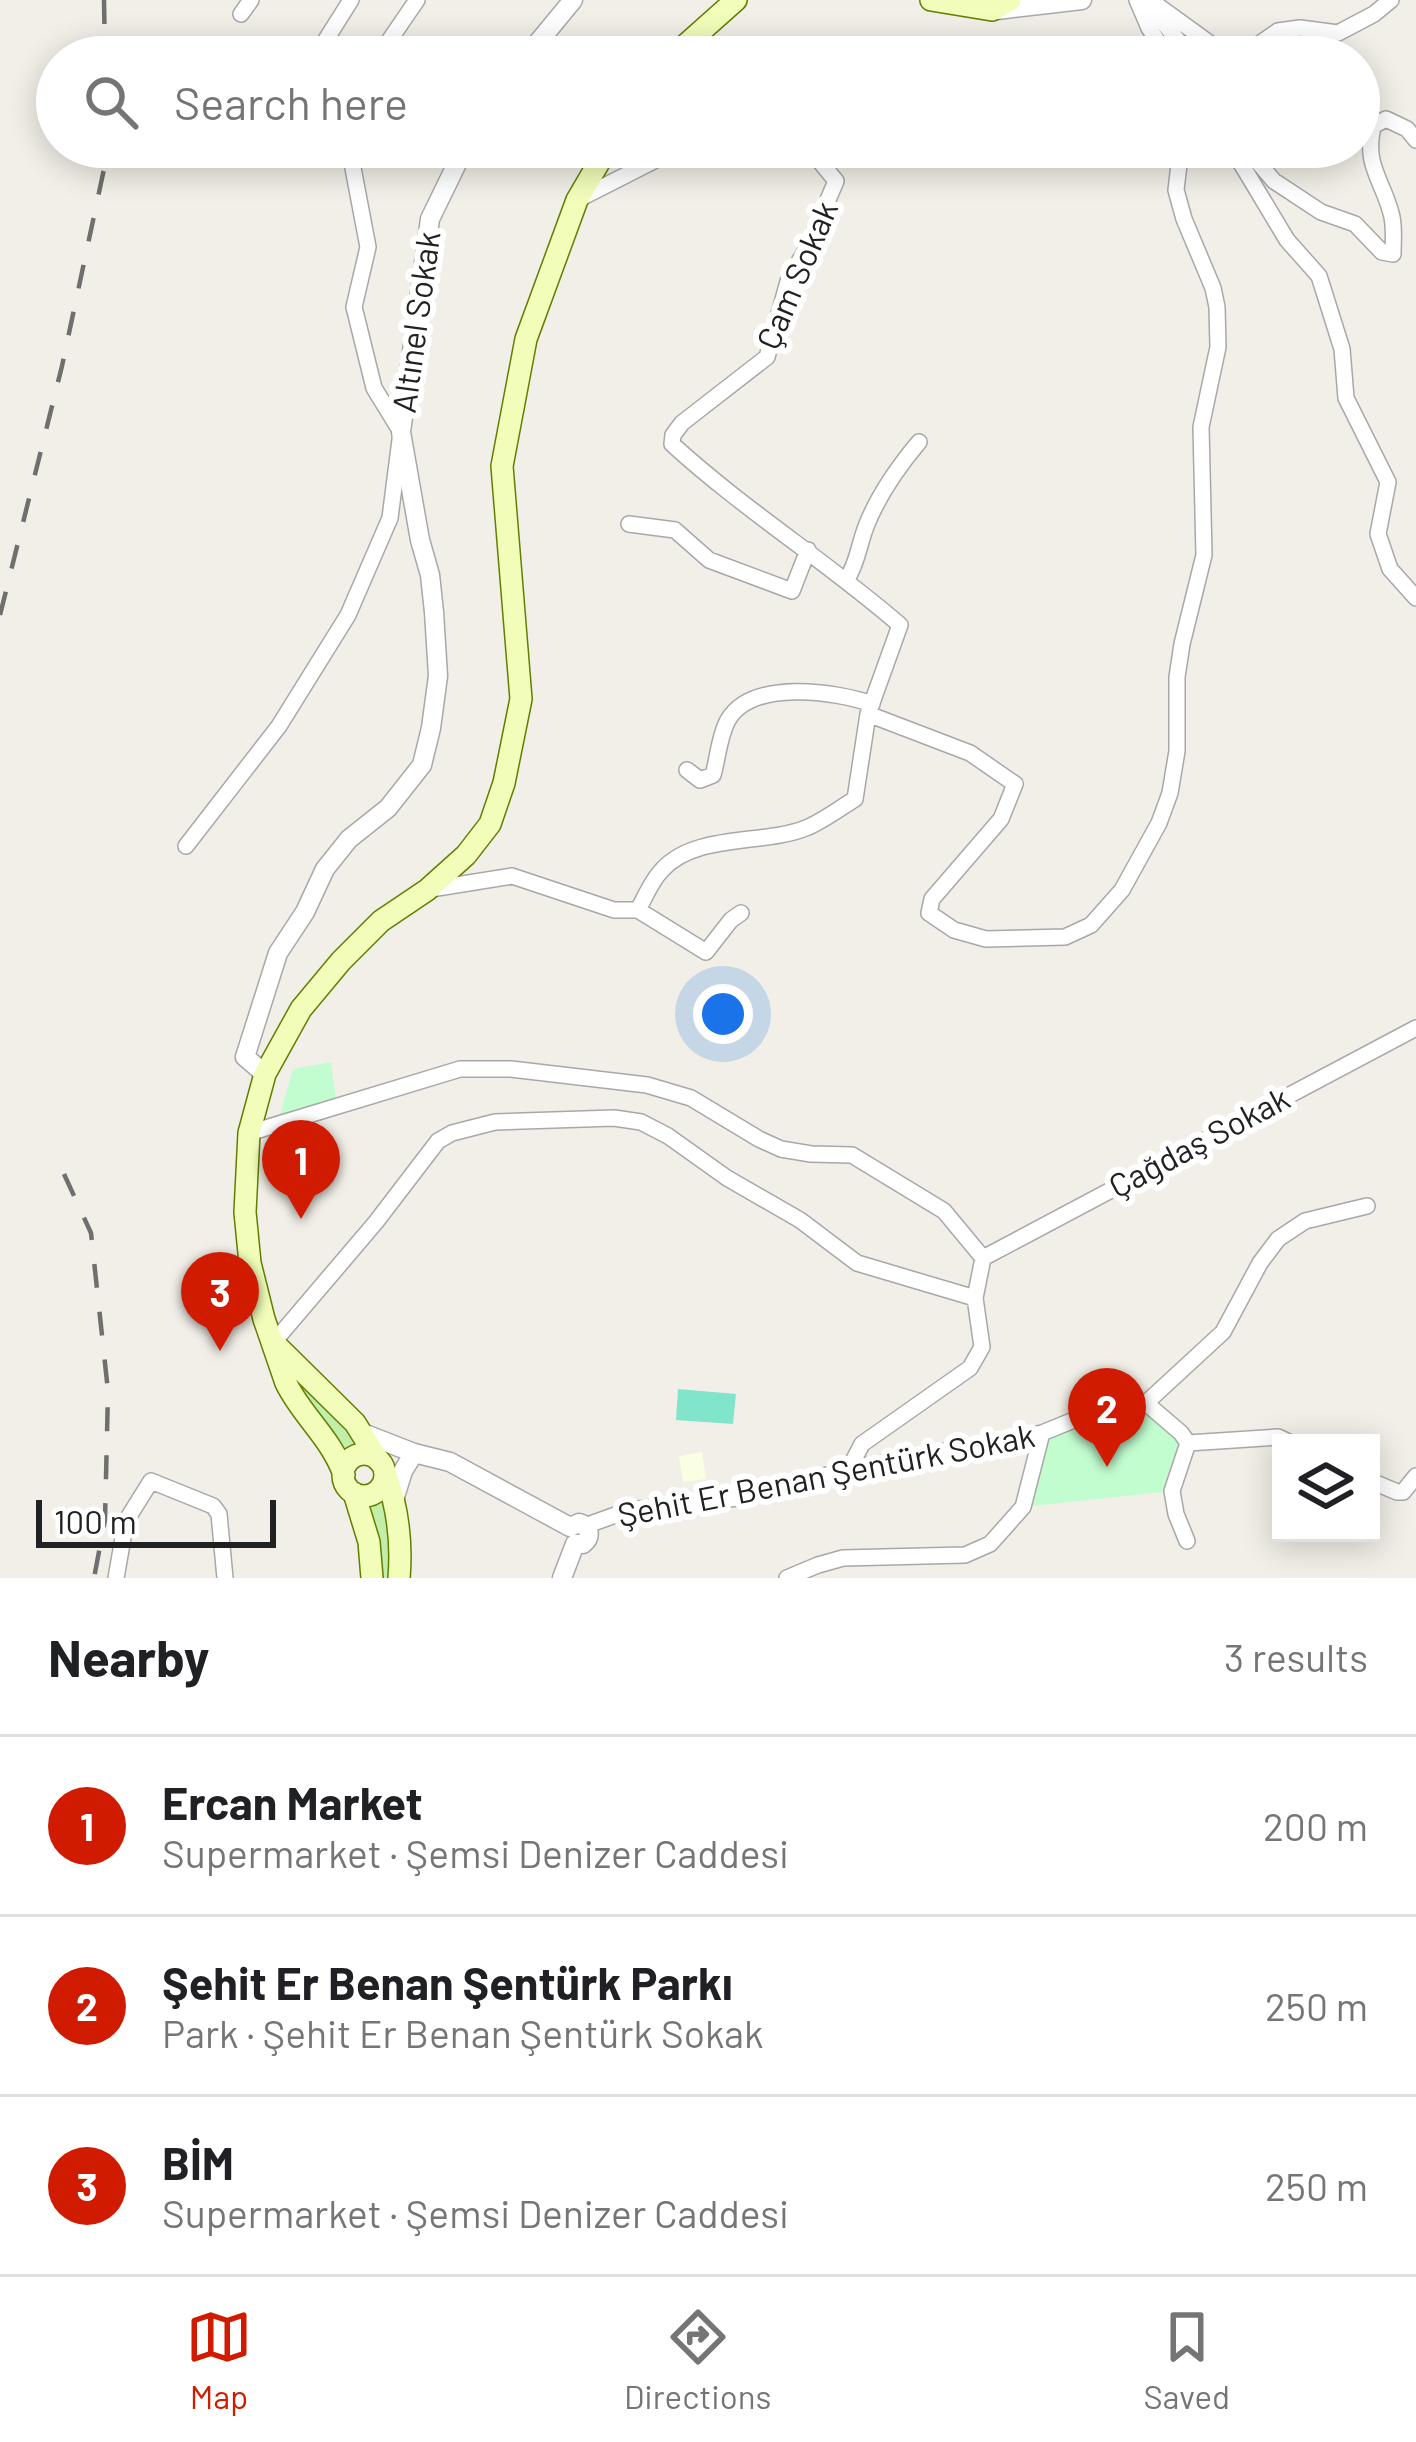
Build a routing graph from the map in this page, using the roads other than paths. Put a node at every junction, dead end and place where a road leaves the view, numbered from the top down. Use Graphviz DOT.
graph roads {
  1 [pos="351,0"];
  2 [pos="417,0"];
  3 [pos="573,0"];
  4 [pos="736,0"];
  5 [pos="931,0"];
  6 [pos="1082,0"];
  7 [pos="1143,0"];
  8 [pos="1391,0"];
  9 [pos="1001,5"];
  10 [pos="329,36"];
  11 [pos="392,36"];
  12 [pos="543,36"];
  13 [pos="696,36"];
  14 [pos="1154,36"];
  15 [pos="1174,36"];
  16 [pos="1198,36"];
  17 [pos="1271,36"];
  18 [pos="1380,122"];
  19 [pos="1416,140"];
  20 [pos="353,168"];
  21 [pos="455,168"];
  22 [pos="596,168"];
  23 [pos="641,168"];
  24 [pos="825,168"];
  25 [pos="1179,168"];
  26 [pos="1245,168"];
  27 [pos="1263,168"];
  28 [pos="1374,168"];
  29 [pos="578,200"];
  30 [pos="400,432"];
  31 [pos="919,442"];
  32 [pos="629,524"];
  33 [pos="808,550"];
  34 [pos="847,579"];
  35 [pos="1416,598"];
  36 [pos="870,709"];
  37 [pos="687,770"];
  38 [pos="186,846"];
  39 [pos="427,890"];
  40 [pos="638,910"];
  41 [pos="741,913"];
  42 [pos="1416,1028"];
  43 [pos="265,1074"];
  44 [pos="249,1133"];
  45 [pos="1367,1206"];
  46 [pos="983,1258"];
  47 [pos="975,1298"];
  48 [pos="273,1342"];
  49 [pos="1146,1403"];
  50 [pos="360,1432"];
  51 [pos="1042,1433"];
  52 [pos="1272,1437"];
  53 [pos="1188,1443"];
  54 [pos="414,1454"];
  55 [pos="381,1465"];
  56 [pos="849,1469"];
  57 [pos="1416,1476"];
  58 [pos="349,1484"];
  59 [pos="1380,1485"];
  60 [pos="394,1500"];
  61 [pos="577,1532"];
  62 [pos="1186,1540"];
  63 [pos="116,1578"];
  64 [pos="225,1578"];
  65 [pos="372,1578"];
  66 [pos="399,1578"];
  67 [pos="562,1578"];
  68 [pos="787,1578"];
  1 -- 10 [label="street"];
  2 -- 11 [label="street"];
  3 -- 12 [label="street"];
  4 -- 13 [label="main road"];
  5 -- 9 [label="main road"];
  6 -- 9 [label="street"];
  7 -- 14 [label="street"];
  7 -- 15 [label="street"];
  7 -- 16 [label="street"];
  8 -- 17 [label="street"];
  18 -- 19 [label="street"];
  20 -- 30 [label="street"];
  21 -- 30 [label="street, Altınel Sokak"];
  22 -- 29 [label="main road"];
  23 -- 29 [label="street"];
  24 -- 33 [label="street, Çam Sokak"];
  25 -- 36 [label="street"];
  26 -- 35 [label="street"];
  27 -- 28 [label="street"];
  29 -- 39 [label="main road"];
  30 -- 38 [label="street"];
  30 -- 43 [label="street, Altınel Sokak"];
  31 -- 34 [label="street"];
  32 -- 33 [label="street"];
  33 -- 34 [label="street"];
  34 -- 36 [label="street"];
  36 -- 37 [label="street"];
  36 -- 40 [label="street"];
  39 -- 40 [label="street"];
  39 -- 43 [label="main road"];
  40 -- 41 [label="street"];
  42 -- 46 [label="street, Çağdaş Sokak"];
  43 -- 44 [label="main road"];
  44 -- 46 [label="street"];
  44 -- 48 [label="main road"];
  45 -- 49 [label="street"];
  46 -- 47 [label="street"];
  47 -- 48 [label="street"];
  47 -- 56 [label="street"];
  48 -- 50 [label="main road"];
  48 -- 58 [label="main road"];
  49 -- 51 [label="street, Şehit Er Benan Şentürk Sokak"];
  49 -- 53 [label="street"];
  50 -- 54 [label="street"];
  50 -- 55 [label="main road"];
  51 -- 56 [label="street, Şehit Er Benan Şentürk Sokak"];
  51 -- 68 [label="street"];
  52 -- 53 [label="street"];
  53 -- 62 [label="street"];
  54 -- 60 [label="street"];
  54 -- 61 [label="street"];
  55 -- 58 [label="main road"];
  55 -- 58 [label="main road"];
  55 -- 60 [label="main road"];
  56 -- 61 [label="street, Şehit Er Benan Şentürk Sokak"];
  57 -- 59 [label="street"];
  58 -- 65 [label="main road"];
  60 -- 66 [label="main road"];
  61 -- 67 [label="street"];
  63 -- 64 [label="street"];
}
